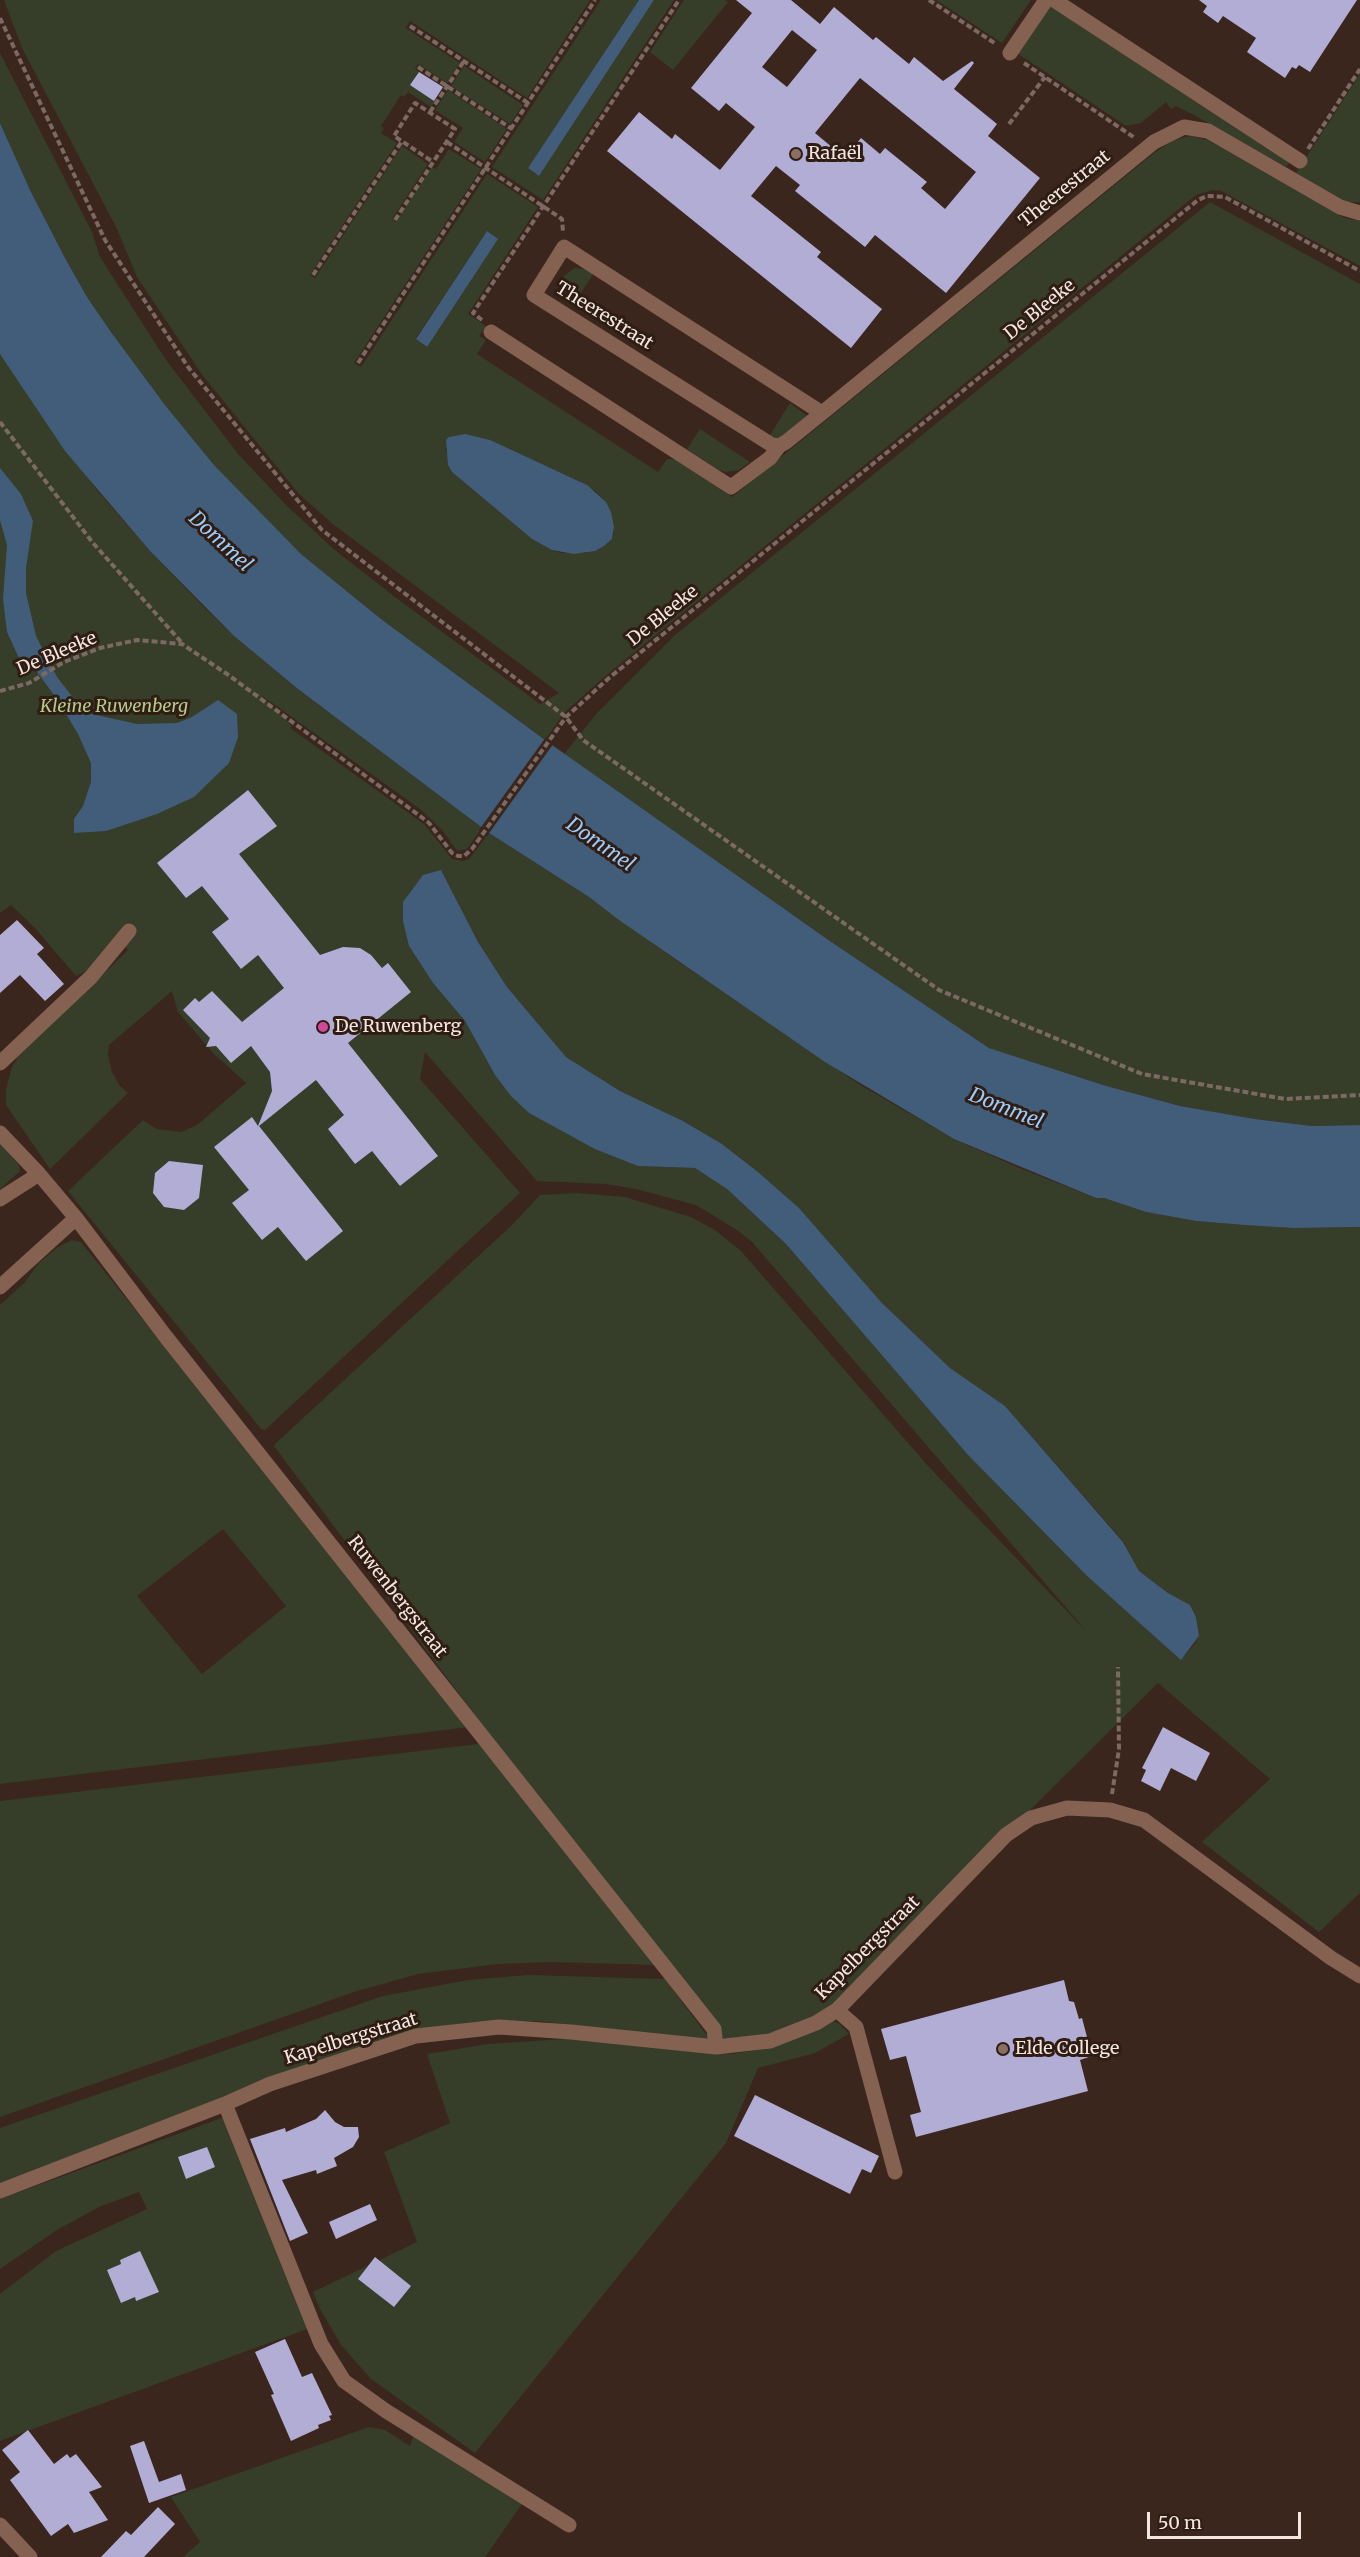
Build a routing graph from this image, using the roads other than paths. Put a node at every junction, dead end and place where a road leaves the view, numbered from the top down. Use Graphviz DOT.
graph roads {
  1 [pos="1046,0"];
  2 [pos="1054,0"];
  3 [pos="1010,53"];
  4 [pos="1300,161"];
  5 [pos="1360,213"];
  6 [pos="491,332"];
  7 [pos="822,412"];
  8 [pos="779,446"];
  9 [pos="129,931"];
  10 [pos="0,1063"];
  11 [pos="0,1132"];
  12 [pos="39,1174"];
  13 [pos="0,1199"];
  14 [pos="76,1218"];
  15 [pos="0,1287"];
  16 [pos="1360,1976"];
  17 [pos="837,2010"];
  18 [pos="716,2047"];
  19 [pos="225,2104"];
  20 [pos="895,2172"];
  21 [pos="0,2191"];
  22 [pos="569,2524"];
  23 [pos="0,2525"];
  24 [pos="30,2557"];
  1 -- 3 [label="street"];
  2 -- 4 [label="street"];
  5 -- 7 [label="street, Theerestraat"];
  6 -- 8 [label="street, Theerestraat"];
  7 -- 8 [label="street, Theerestraat"];
  7 -- 8 [label="street, Theerestraat"];
  9 -- 10 [label="street"];
  11 -- 12 [label="street, Ruwenbergstraat"];
  12 -- 13 [label="street"];
  12 -- 14 [label="street, Ruwenbergstraat"];
  14 -- 15 [label="street"];
  14 -- 18 [label="street, Ruwenbergstraat"];
  16 -- 17 [label="street, Kapelbergstraat"];
  17 -- 18 [label="street, Kapelbergstraat"];
  17 -- 20 [label="street"];
  18 -- 19 [label="street, Kapelbergstraat"];
  19 -- 21 [label="street, Kapelbergstraat"];
  19 -- 22 [label="street"];
  23 -- 24 [label="street"];
}
